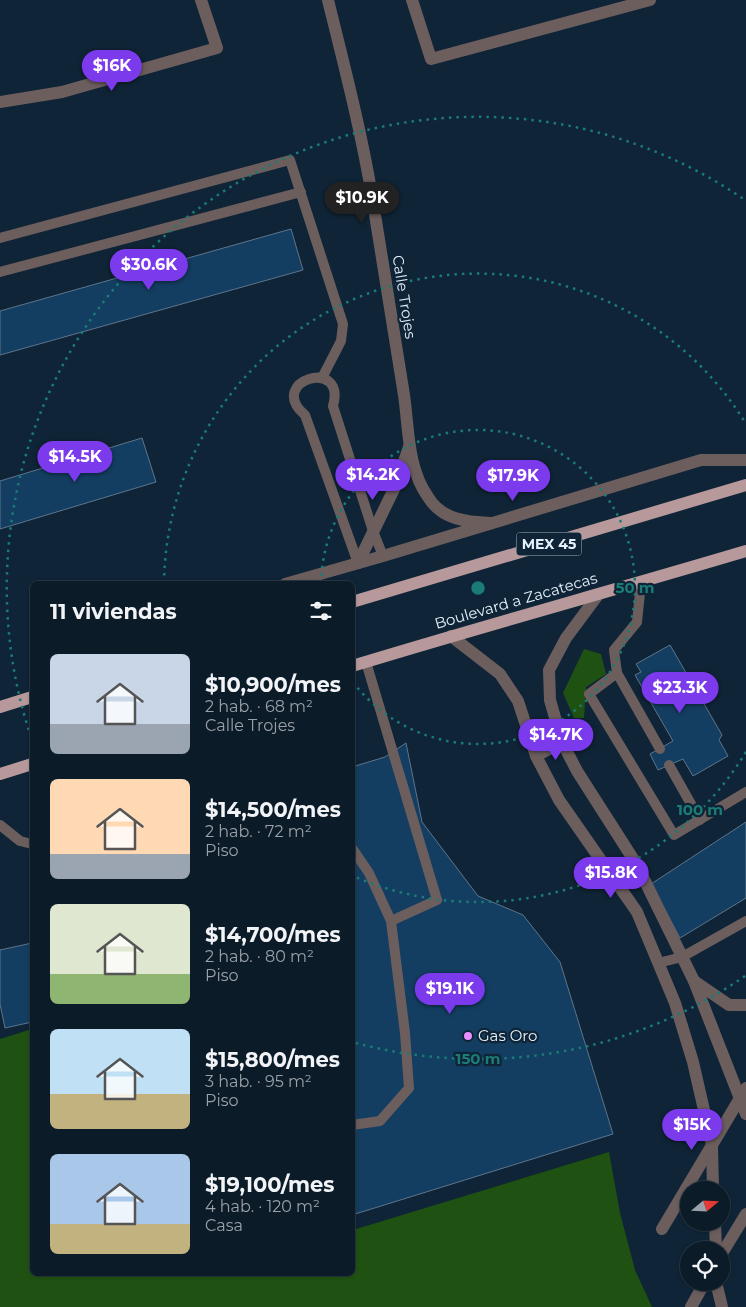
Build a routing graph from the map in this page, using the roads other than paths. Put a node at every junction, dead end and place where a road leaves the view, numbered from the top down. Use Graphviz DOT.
graph roads {
  1 [pos="201,0"];
  2 [pos="328,0"];
  3 [pos="412,0"];
  4 [pos="650,0"];
  5 [pos="0,102"];
  6 [pos="301,192"];
  7 [pos="0,238"];
  8 [pos="0,272"];
  9 [pos="322,378"];
  10 [pos="409,447"];
  11 [pos="746,460"];
  12 [pos="746,486"];
  13 [pos="491,523"];
  14 [pos="373,531"];
  15 [pos="746,551"];
  16 [pos="383,556"];
  17 [pos="358,563"];
  18 [pos="295,581"];
  19 [pos="640,583"];
  20 [pos="598,596"];
  21 [pos="355,601"];
  22 [pos="451,636"];
  23 [pos="366,662"];
  24 [pos="355,665"];
  25 [pos="617,673"];
  26 [pos="30,698"];
  27 [pos="0,707"];
  28 [pos="562,742"];
  29 [pos="660,749"];
  30 [pos="536,756"];
  31 [pos="30,765"];
  32 [pos="669,765"];
  33 [pos="0,774"];
  34 [pos="746,792"];
  35 [pos="700,820"];
  36 [pos="0,825"];
  37 [pos="30,844"];
  38 [pos="355,852"];
  39 [pos="391,921"];
  40 [pos="746,921"];
  41 [pos="682,957"];
  42 [pos="658,963"];
  43 [pos="694,981"];
  44 [pos="746,1005"];
  45 [pos="743,1093"];
  46 [pos="746,1114"];
  47 [pos="355,1125"];
  48 [pos="712,1145"];
  49 [pos="713,1181"];
  50 [pos="746,1214"];
  51 [pos="662,1230"];
  52 [pos="730,1241"];
  53 [pos="700,1291"];
  54 [pos="718,1291"];
  55 [pos="690,1307"];
  56 [pos="722,1307"];
  1 -- 5 [label="street"];
  2 -- 10 [label="street, Calle Trojes"];
  3 -- 4 [label="street"];
  6 -- 7 [label="lane"];
  6 -- 8 [label="lane"];
  6 -- 9 [label="lane"];
  9 -- 14 [label="lane"];
  9 -- 17 [label="lane"];
  10 -- 13 [label="street, Calle Trojes"];
  10 -- 14 [label="street"];
  11 -- 13 [label="street"];
  12 -- 21 [label="main road, MEX 45"];
  13 -- 16 [label="street"];
  14 -- 16 [label="lane"];
  14 -- 17 [label="street"];
  15 -- 19 [label="main road, Boulevard a Zacatecas"];
  16 -- 17 [label="street"];
  17 -- 18 [label="street"];
  19 -- 20 [label="main road, Boulevard a Zacatecas"];
  19 -- 25 [label="lane"];
  20 -- 22 [label="main road, Boulevard a Zacatecas"];
  20 -- 28 [label="street"];
  22 -- 23 [label="main road, Boulevard a Zacatecas"];
  22 -- 30 [label="street"];
  23 -- 24 [label="main road, Boulevard a Zacatecas"];
  23 -- 39 [label="lane"];
  25 -- 29 [label="lane"];
  25 -- 35 [label="lane"];
  26 -- 27 [label="main road"];
  28 -- 30 [label="street"];
  28 -- 41 [label="street"];
  30 -- 42 [label="street"];
  31 -- 33 [label="main road"];
  32 -- 35 [label="lane"];
  34 -- 35 [label="lane"];
  36 -- 37 [label="lane"];
  38 -- 39 [label="lane"];
  39 -- 47 [label="lane"];
  40 -- 41 [label="lane"];
  41 -- 42 [label="lane"];
  41 -- 43 [label="street"];
  42 -- 48 [label="street"];
  43 -- 44 [label="street"];
  43 -- 45 [label="street"];
  45 -- 46 [label="street"];
  45 -- 48 [label="street"];
  48 -- 49 [label="street"];
  48 -- 51 [label="street"];
  50 -- 52 [label="street"];
  53 -- 55 [label="street"];
  54 -- 56 [label="street"];
}
